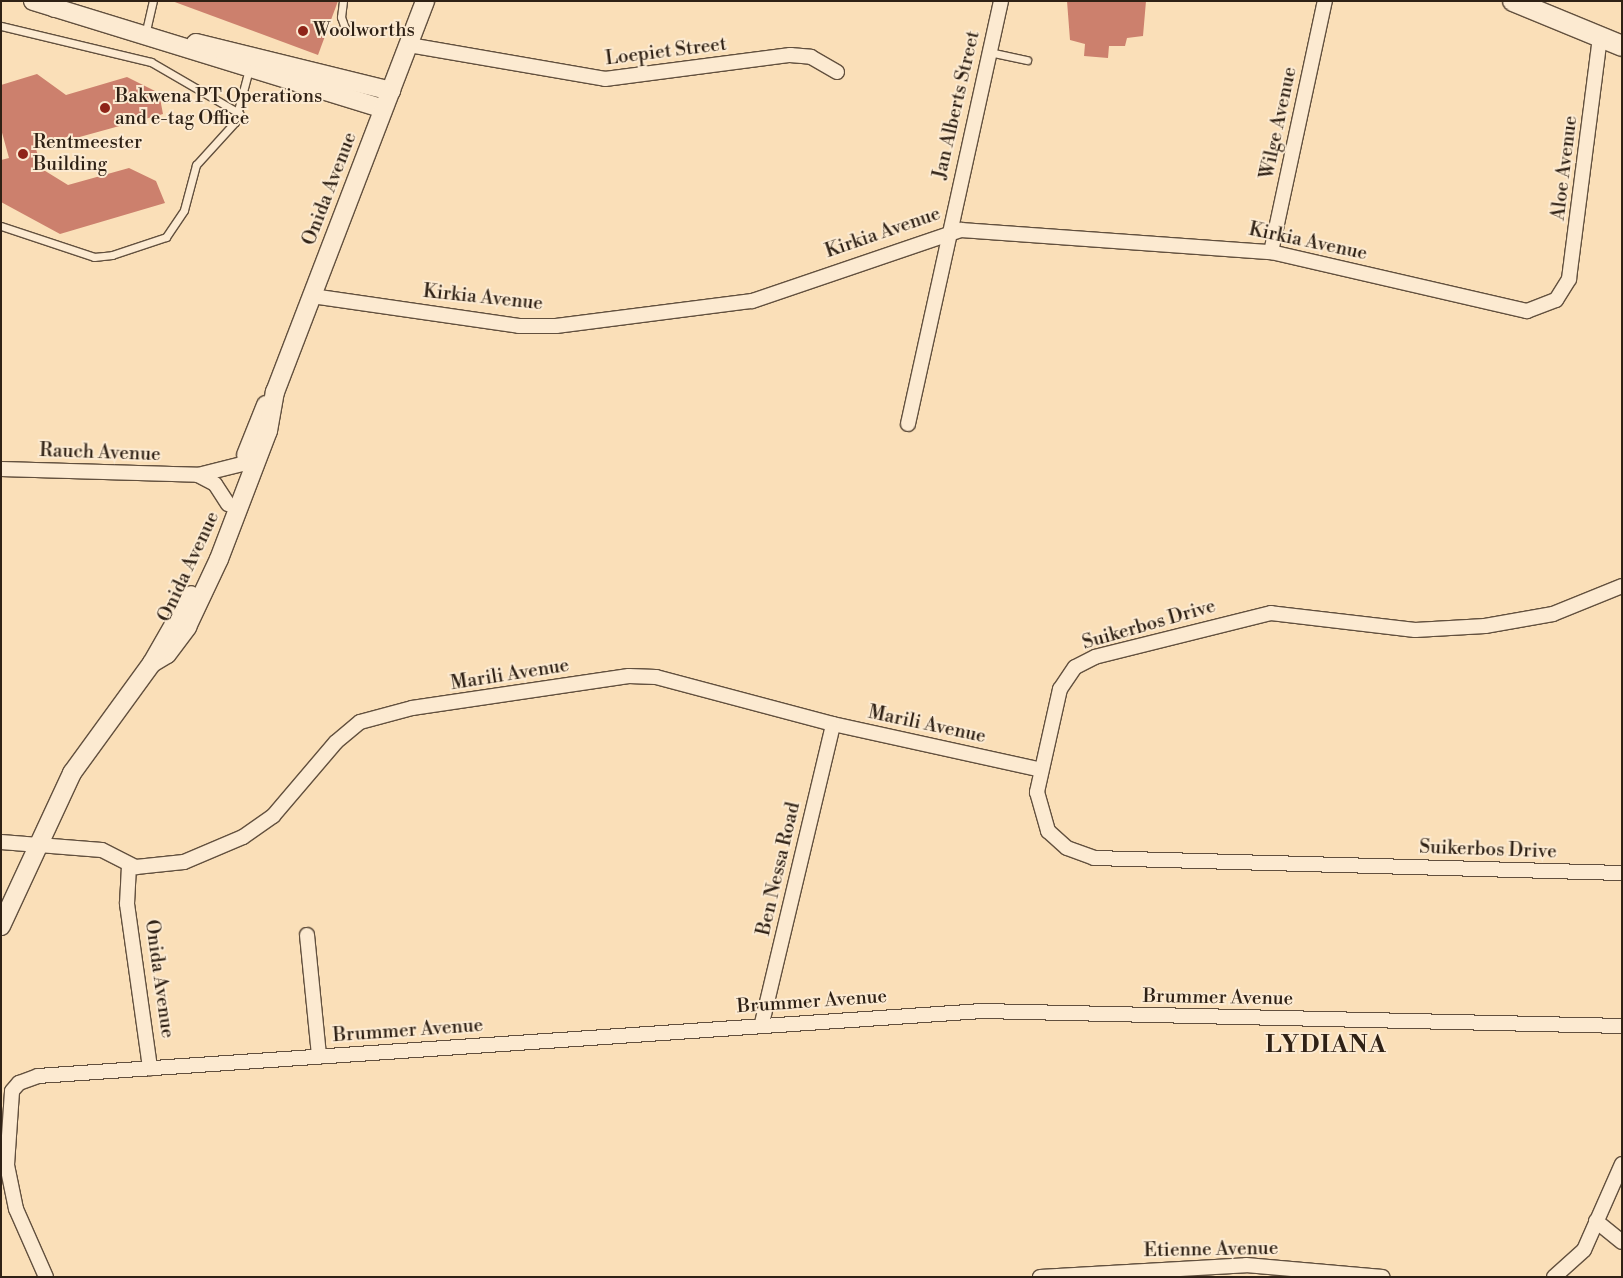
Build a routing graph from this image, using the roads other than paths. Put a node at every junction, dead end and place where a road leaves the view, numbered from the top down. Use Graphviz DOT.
graph roads {
  1 [pos="33,1"];
  2 [pos="153,1"];
  3 [pos="343,1"];
  4 [pos="425,1"];
  5 [pos="1001,1"];
  6 [pos="1325,1"];
  7 [pos="1513,1"];
  8 [pos="51,4"];
  9 [pos="1,26"];
  10 [pos="345,28"];
  11 [pos="1600,37"];
  12 [pos="153,38"];
  13 [pos="409,44"];
  14 [pos="1622,46"];
  15 [pos="989,52"];
  16 [pos="1027,60"];
  17 [pos="251,62"];
  18 [pos="837,72"];
  19 [pos="318,80"];
  20 [pos="391,92"];
  21 [pos="383,109"];
  22 [pos="239,113"];
  23 [pos="1,226"];
  24 [pos="947,232"];
  25 [pos="1271,252"];
  26 [pos="312,296"];
  27 [pos="1556,300"];
  28 [pos="275,392"];
  29 [pos="908,424"];
  30 [pos="242,464"];
  31 [pos="1,469"];
  32 [pos="198,475"];
  33 [pos="228,504"];
  34 [pos="1622,586"];
  35 [pos="152,663"];
  36 [pos="833,724"];
  37 [pos="1038,769"];
  38 [pos="1,842"];
  39 [pos="36,844"];
  40 [pos="130,866"];
  41 [pos="1622,873"];
  42 [pos="1,926"];
  43 [pos="307,935"];
  44 [pos="762,1023"];
  45 [pos="1622,1026"];
  46 [pos="319,1056"];
  47 [pos="150,1068"];
  48 [pos="1622,1164"];
  49 [pos="1596,1221"];
  50 [pos="1622,1242"];
  51 [pos="46,1277"];
  52 [pos="1040,1277"];
  53 [pos="1382,1277"];
  54 [pos="1554,1277"];
  1 -- 8 [label="street"];
  2 -- 12 [label="lane"];
  3 -- 10 [label="lane"];
  4 -- 13 [label="street, Onida Avenue"];
  5 -- 15 [label="street, Jan Alberts Street"];
  6 -- 25 [label="street, Wilge Avenue"];
  7 -- 11 [label="main road"];
  8 -- 12 [label="street"];
  9 -- 22 [label="lane"];
  11 -- 14 [label="main road"];
  11 -- 27 [label="street, Aloe Avenue"];
  12 -- 17 [label="street"];
  13 -- 18 [label="street, Loepiet Street"];
  13 -- 20 [label="street, Onida Avenue"];
  15 -- 16 [label="lane"];
  15 -- 24 [label="street, Jan Alberts Street"];
  17 -- 19 [label="street"];
  17 -- 22 [label="lane"];
  19 -- 20 [label="street"];
  19 -- 21 [label="street"];
  20 -- 21 [label="street, Onida Avenue"];
  21 -- 26 [label="street, Onida Avenue"];
  22 -- 23 [label="lane"];
  24 -- 25 [label="street, Kirkia Avenue"];
  24 -- 26 [label="street, Kirkia Avenue"];
  24 -- 29 [label="street, Jan Alberts Street"];
  25 -- 27 [label="street, Kirkia Avenue"];
  26 -- 28 [label="street, Onida Avenue"];
  28 -- 30 [label="street, Onida Avenue"];
  28 -- 35 [label="street, Onida Avenue"];
  30 -- 32 [label="street, Rauch Avenue"];
  30 -- 33 [label="street, Onida Avenue"];
  31 -- 32 [label="street, Rauch Avenue"];
  32 -- 33 [label="street"];
  33 -- 35 [label="street, Onida Avenue"];
  34 -- 37 [label="street, Suikerbos Drive"];
  35 -- 39 [label="street, Onida Avenue"];
  36 -- 37 [label="street, Marili Avenue"];
  36 -- 40 [label="street, Marili Avenue"];
  36 -- 44 [label="street, Ben Nessa Road"];
  37 -- 41 [label="street, Suikerbos Drive"];
  38 -- 39 [label="street"];
  39 -- 40 [label="street"];
  39 -- 42 [label="street, Onida Avenue"];
  40 -- 47 [label="street, Onida Avenue"];
  43 -- 46 [label="street"];
  44 -- 45 [label="street, Brummer Avenue"];
  44 -- 46 [label="street, Brummer Avenue"];
  46 -- 47 [label="street, Brummer Avenue"];
  47 -- 51 [label="street, Brummer Avenue"];
  48 -- 49 [label="street"];
  49 -- 50 [label="street"];
  49 -- 54 [label="street"];
  52 -- 53 [label="street, Etienne Avenue"];
}
